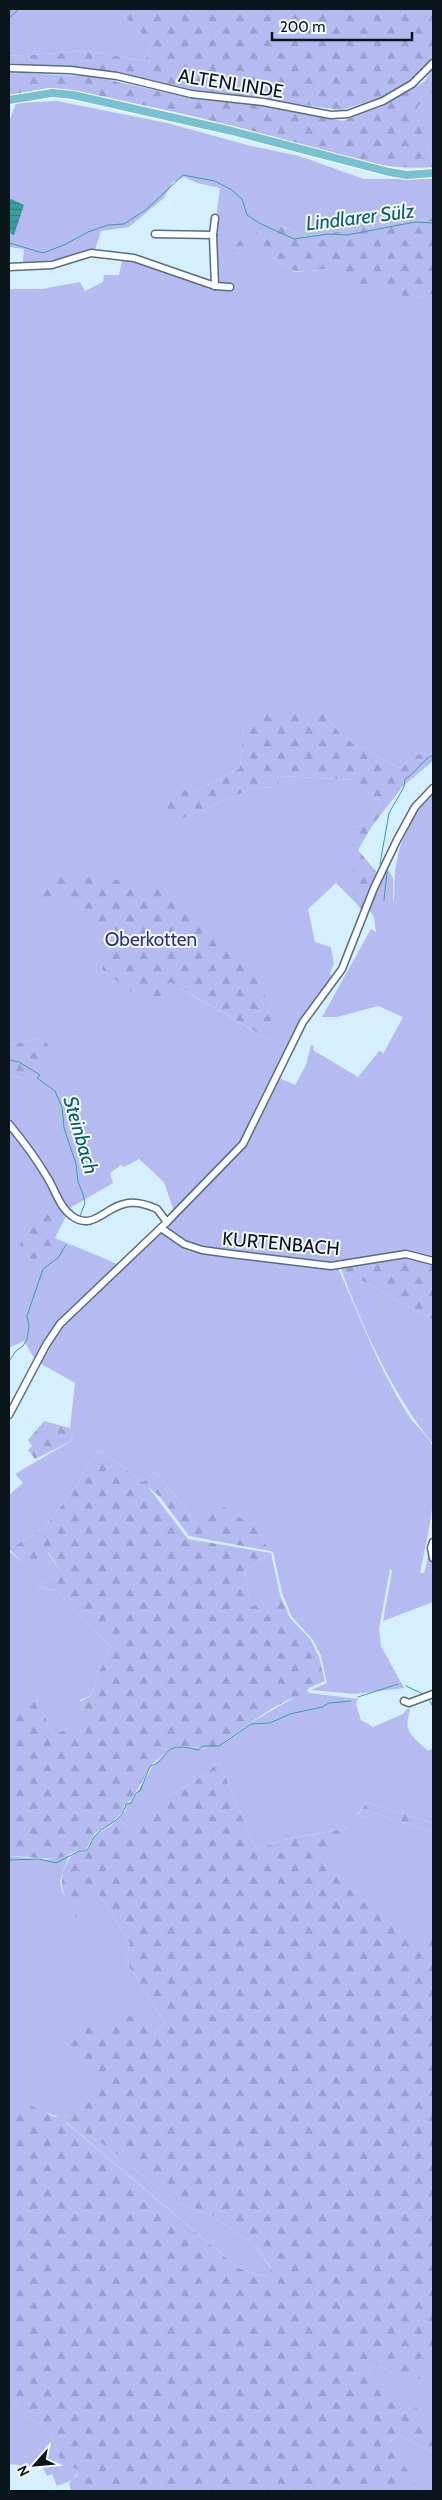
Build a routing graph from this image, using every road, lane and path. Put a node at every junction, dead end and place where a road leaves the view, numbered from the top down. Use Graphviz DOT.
graph roads {
  1 [pos="433,63"];
  2 [pos="9,68"];
  3 [pos="9,100"];
  4 [pos="433,173"];
  5 [pos="215,218"];
  6 [pos="155,234"];
  7 [pos="213,235"];
  8 [pos="9,267"];
  9 [pos="216,286"];
  10 [pos="230,287"];
  11 [pos="433,788"];
  12 [pos="9,1124"];
  13 [pos="167,1222"];
  14 [pos="161,1228"];
  15 [pos="433,1261"];
  16 [pos="9,1415"];
  17 [pos="433,1542"];
  18 [pos="433,1558"];
  19 [pos="433,1694"];
  20 [pos="404,1701"];
  1 -- 2 [label="street, ALTENLINDE"];
  3 -- 4 [label="main road"];
  5 -- 7 [label="street"];
  6 -- 7 [label="street"];
  7 -- 9 [label="street"];
  8 -- 9 [label="street"];
  9 -- 10 [label="street"];
  11 -- 13 [label="street"];
  12 -- 13 [label="street"];
  13 -- 14 [label="street"];
  14 -- 15 [label="street, KURTENBACH"];
  14 -- 16 [label="street"];
  17 -- 18 [label="street"];
  19 -- 20 [label="street"];
}
